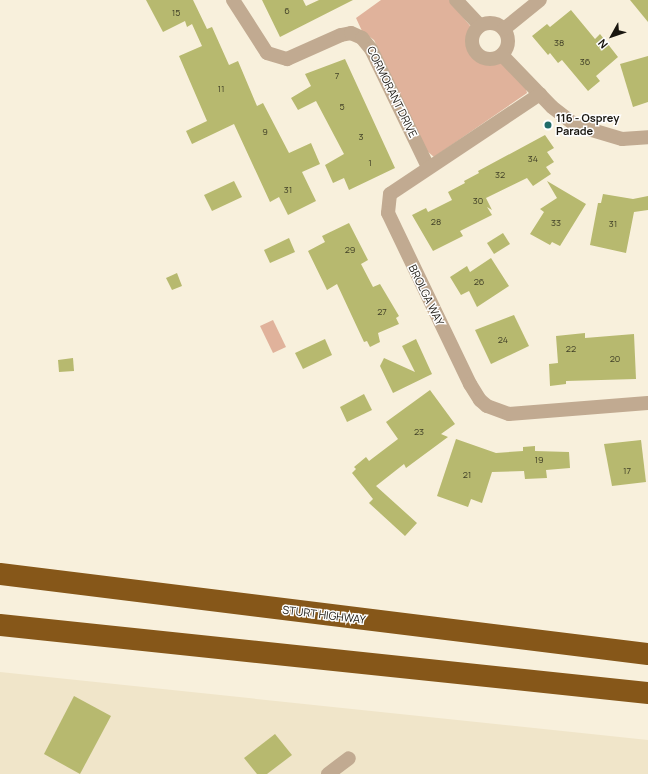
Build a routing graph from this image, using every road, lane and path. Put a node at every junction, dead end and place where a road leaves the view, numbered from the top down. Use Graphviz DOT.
graph roads {
  1 [pos="233,0"];
  2 [pos="456,0"];
  3 [pos="540,0"];
  4 [pos="480,26"];
  5 [pos="504,29"];
  6 [pos="502,55"];
  7 [pos="540,94"];
  8 [pos="648,137"];
  9 [pos="428,167"];
  10 [pos="648,403"];
  11 [pos="0,574"];
  12 [pos="0,626"];
  13 [pos="648,654"];
  14 [pos="648,693"];
  15 [pos="349,758"];
  16 [pos="328,774"];
  1 -- 9 [label="street, CORMORANT DRIVE"];
  2 -- 4 [label="street"];
  3 -- 5 [label="street"];
  4 -- 5 [label="street"];
  4 -- 6 [label="street"];
  5 -- 6 [label="street"];
  6 -- 7 [label="street"];
  7 -- 8 [label="street"];
  7 -- 9 [label="street, BROLGA WAY"];
  9 -- 10 [label="street, BROLGA WAY"];
  11 -- 13 [label="highway, STURT HIGHWAY"];
  12 -- 14 [label="highway"];
  15 -- 16 [label="street"];
}
